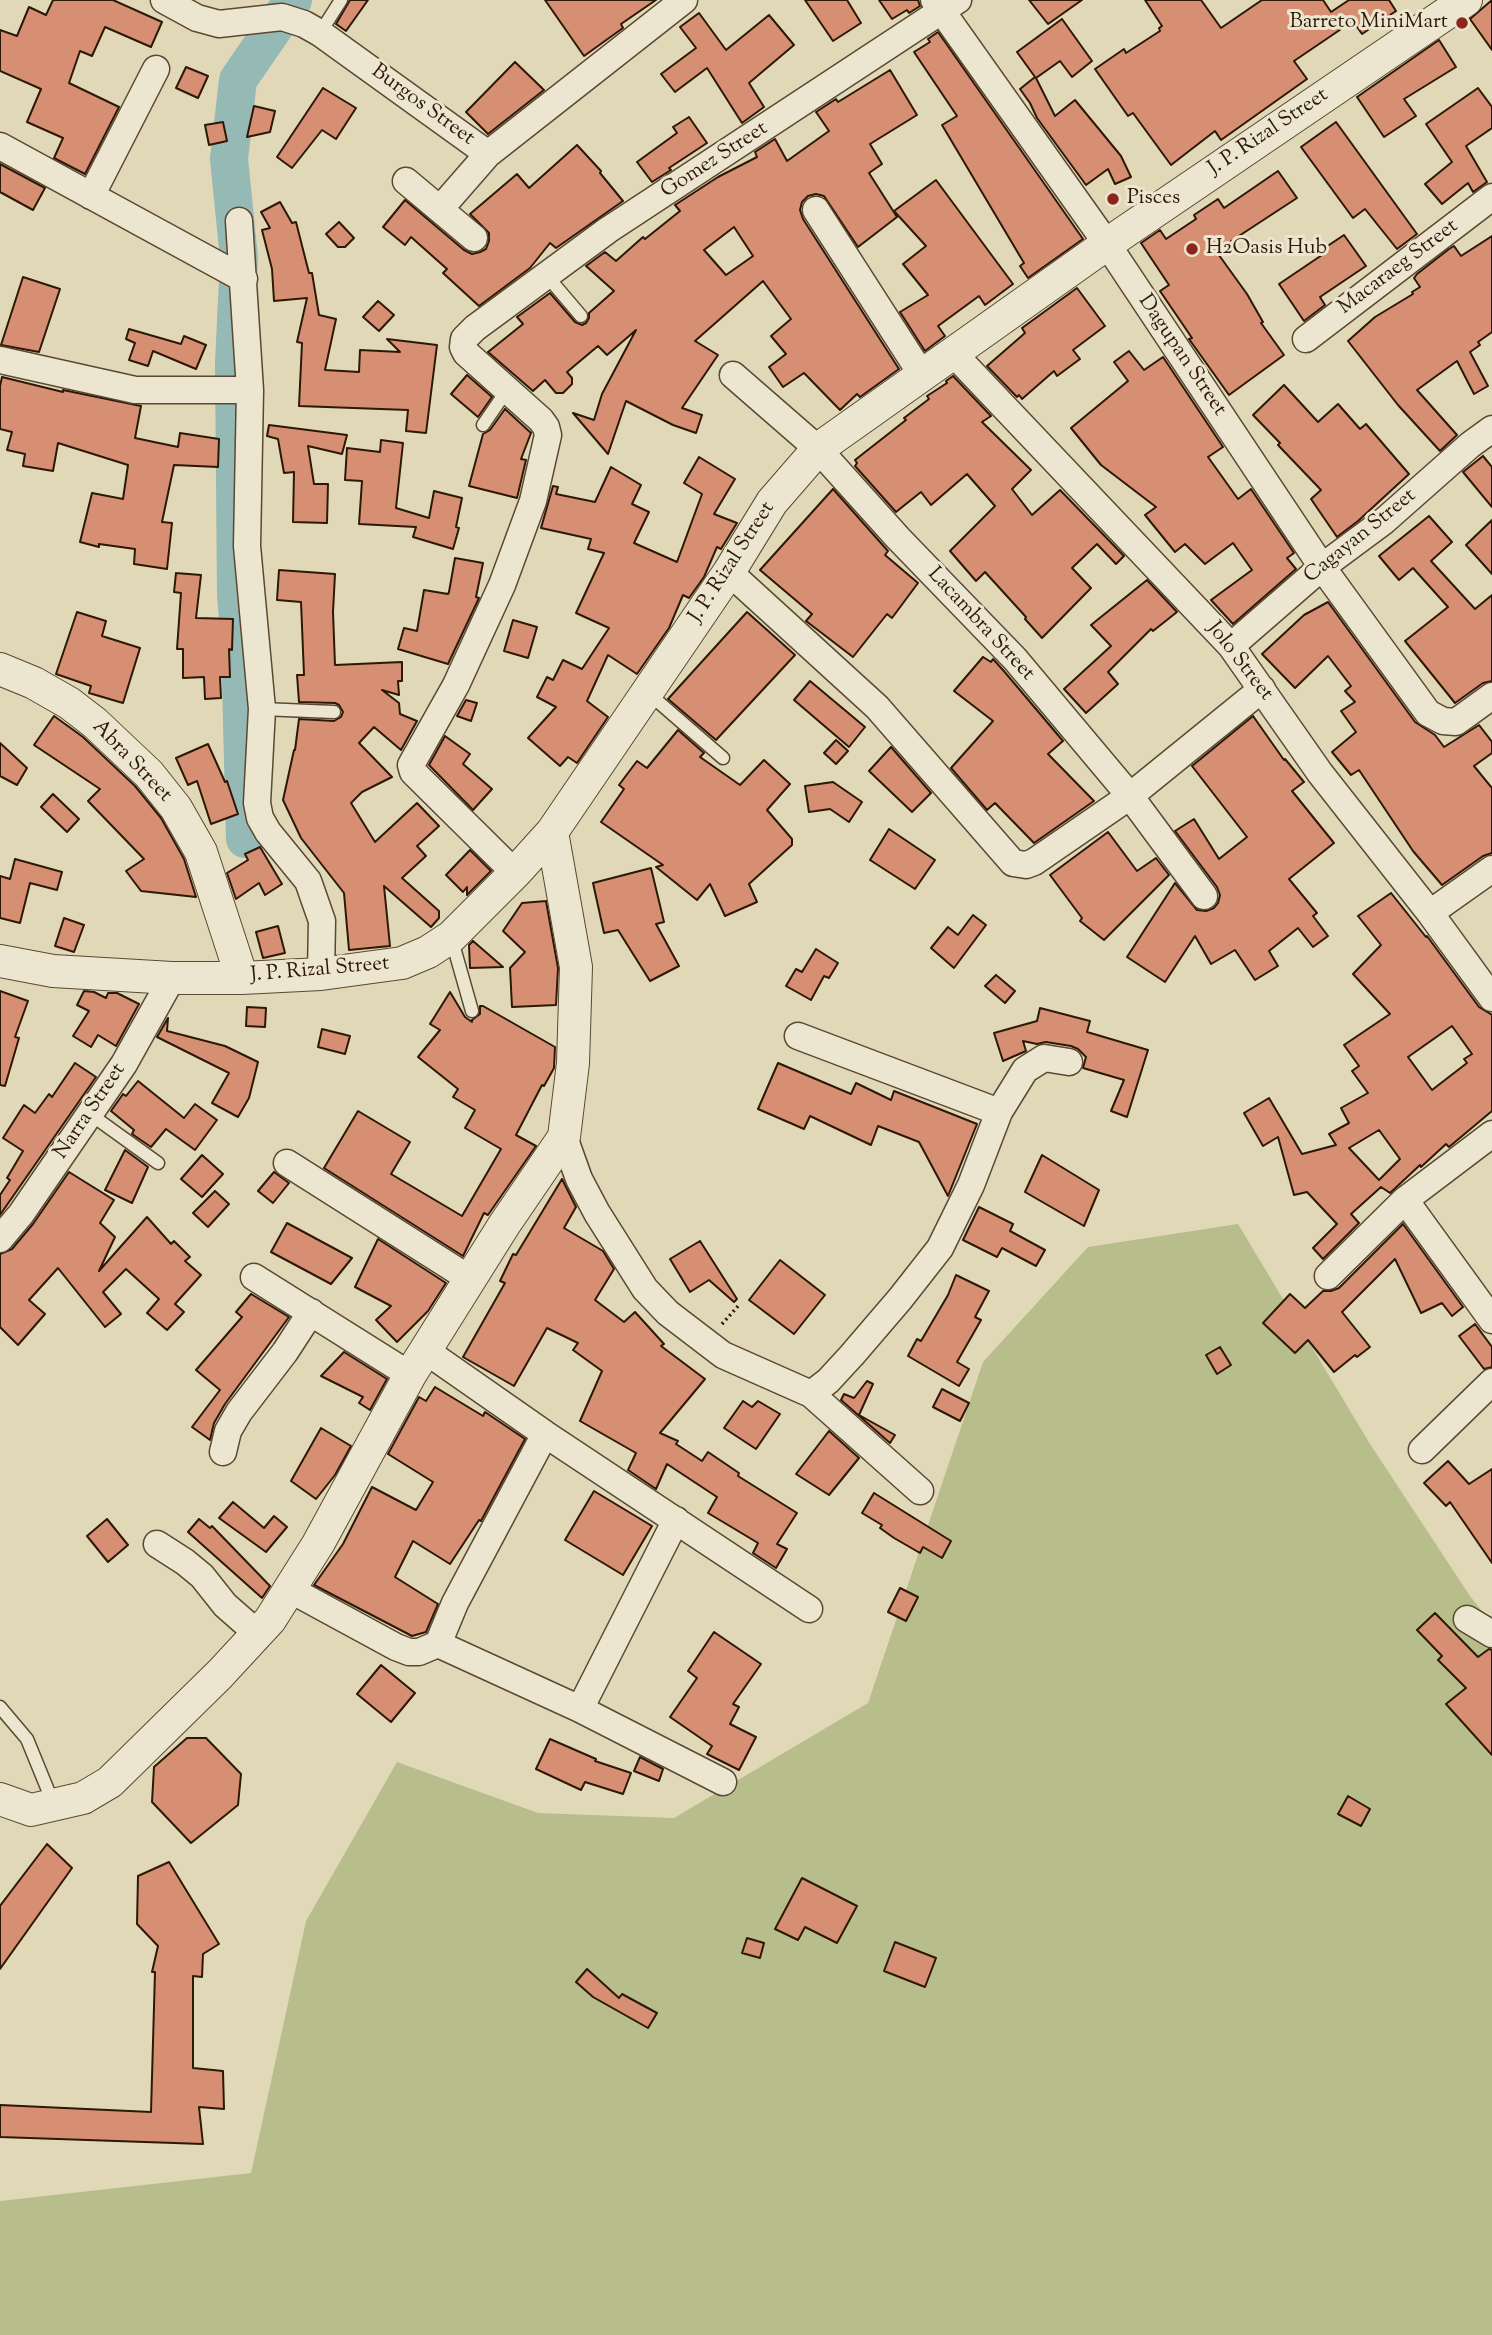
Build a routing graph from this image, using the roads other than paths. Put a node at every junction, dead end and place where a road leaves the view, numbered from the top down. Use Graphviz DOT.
graph roads {
  1 [pos="164,0"];
  2 [pos="341,0"];
  3 [pos="684,0"];
  4 [pos="1466,0"];
  5 [pos="945,4"];
  6 [pos="320,33"];
  7 [pos="156,69"];
  8 [pos="0,146"];
  9 [pos="488,154"];
  10 [pos="406,181"];
  11 [pos="91,196"];
  12 [pos="1492,197"];
  13 [pos="440,209"];
  14 [pos="816,210"];
  15 [pos="239,221"];
  16 [pos="474,238"];
  17 [pos="1107,244"];
  18 [pos="547,276"];
  19 [pos="244,279"];
  20 [pos="581,316"];
  21 [pos="1306,339"];
  22 [pos="953,353"];
  23 [pos="0,360"];
  24 [pos="733,375"];
  25 [pos="922,375"];
  26 [pos="245,390"];
  27 [pos="507,390"];
  28 [pos="483,425"];
  29 [pos="1492,429"];
  30 [pos="818,449"];
  31 [pos="1322,567"];
  32 [pos="729,572"];
  33 [pos="1231,646"];
  34 [pos="0,669"];
  35 [pos="1262,689"];
  36 [pos="647,692"];
  37 [pos="1492,696"];
  38 [pos="262,709"];
  39 [pos="334,712"];
  40 [pos="723,758"];
  41 [pos="1130,796"];
  42 [pos="552,832"];
  43 [pos="1492,869"];
  44 [pos="515,873"];
  45 [pos="1204,896"];
  46 [pos="1430,913"];
  47 [pos="451,937"];
  48 [pos="0,961"];
  49 [pos="321,974"];
  50 [pos="172,978"];
  51 [pos="242,978"];
  52 [pos="1492,998"];
  53 [pos="472,1011"];
  54 [pos="798,1036"];
  55 [pos="1069,1062"];
  56 [pos="999,1112"];
  57 [pos="90,1114"];
  58 [pos="1492,1134"];
  59 [pos="564,1137"];
  60 [pos="158,1163"];
  61 [pos="287,1163"];
  62 [pos="1405,1200"];
  63 [pos="0,1240"];
  64 [pos="1328,1276"];
  65 [pos="254,1277"];
  66 [pos="470,1279"];
  67 [pos="311,1312"];
  68 [pos="1492,1320"];
  69 [pos="418,1363"];
  70 [pos="1492,1382"];
  71 [pos="811,1394"];
  72 [pos="545,1434"];
  73 [pos="1422,1450"];
  74 [pos="223,1452"];
  75 [pos="920,1491"];
  76 [pos="676,1520"];
  77 [pos="156,1544"];
  78 [pos="291,1590"];
  79 [pos="809,1609"];
  80 [pos="1467,1619"];
  81 [pos="258,1634"];
  82 [pos="1492,1634"];
  83 [pos="438,1644"];
  84 [pos="0,1707"];
  85 [pos="580,1709"];
  86 [pos="723,1782"];
  87 [pos="0,1799"];
  88 [pos="54,1806"];
  1 -- 6 [label="street, Burgos Street"];
  2 -- 6 [label="lane"];
  3 -- 9 [label="street, Burgos Street"];
  4 -- 17 [label="street, J. P. Rizal Street"];
  5 -- 17 [label="street, Dagupan Street"];
  5 -- 18 [label="street, Gomez Street"];
  6 -- 9 [label="street, Burgos Street"];
  7 -- 11 [label="street"];
  8 -- 11 [label="street"];
  9 -- 13 [label="street"];
  10 -- 13 [label="street"];
  11 -- 19 [label="street"];
  12 -- 21 [label="street, Macaraeg Street"];
  13 -- 16 [label="street"];
  14 -- 25 [label="street"];
  15 -- 19 [label="street"];
  17 -- 22 [label="street, J. P. Rizal Street"];
  17 -- 31 [label="street, Dagupan Street"];
  18 -- 20 [label="lane"];
  18 -- 27 [label="street, Gomez Street"];
  19 -- 26 [label="street"];
  22 -- 25 [label="street, J. P. Rizal Street"];
  22 -- 33 [label="street, Jolo Street"];
  23 -- 26 [label="street"];
  24 -- 30 [label="street, Lacambra Street"];
  25 -- 30 [label="street, J. P. Rizal Street"];
  26 -- 38 [label="street"];
  27 -- 28 [label="lane"];
  27 -- 44 [label="street"];
  29 -- 31 [label="street, Cagayan Street"];
  30 -- 32 [label="street, J. P. Rizal Street"];
  30 -- 41 [label="street, Lacambra Street"];
  31 -- 33 [label="street, Cagayan Street"];
  31 -- 37 [label="street, Dagupan Street"];
  32 -- 36 [label="street, J. P. Rizal Street"];
  32 -- 41 [label="street"];
  33 -- 35 [label="street, Jolo Street"];
  34 -- 51 [label="street, Abra Street"];
  35 -- 41 [label="street"];
  35 -- 46 [label="street, Jolo Street"];
  36 -- 40 [label="lane"];
  36 -- 42 [label="street, J. P. Rizal Street"];
  38 -- 39 [label="lane"];
  38 -- 49 [label="street"];
  41 -- 45 [label="street, Lacambra Street"];
  42 -- 44 [label="street, J. P. Rizal Street"];
  42 -- 59 [label="street"];
  43 -- 46 [label="street"];
  44 -- 47 [label="street, J. P. Rizal Street"];
  46 -- 52 [label="street, Jolo Street"];
  47 -- 49 [label="street, J. P. Rizal Street"];
  47 -- 53 [label="lane"];
  48 -- 50 [label="street, J. P. Rizal Street"];
  49 -- 51 [label="street, J. P. Rizal Street"];
  50 -- 51 [label="street, J. P. Rizal Street"];
  50 -- 57 [label="street, Narra Street"];
  54 -- 56 [label="street"];
  55 -- 56 [label="street"];
  56 -- 71 [label="street"];
  57 -- 60 [label="lane"];
  57 -- 63 [label="street, Narra Street"];
  58 -- 62 [label="street"];
  59 -- 66 [label="street"];
  59 -- 71 [label="street"];
  61 -- 66 [label="street"];
  62 -- 64 [label="street"];
  62 -- 68 [label="street"];
  65 -- 67 [label="street"];
  66 -- 69 [label="street"];
  67 -- 69 [label="street"];
  67 -- 74 [label="street"];
  69 -- 72 [label="street"];
  69 -- 78 [label="street"];
  70 -- 73 [label="street"];
  71 -- 75 [label="street"];
  72 -- 76 [label="street"];
  72 -- 83 [label="street"];
  76 -- 79 [label="street"];
  76 -- 85 [label="street"];
  77 -- 81 [label="street"];
  78 -- 81 [label="street"];
  78 -- 83 [label="street"];
  80 -- 82 [label="street"];
  81 -- 88 [label="street"];
  83 -- 85 [label="street"];
  84 -- 88 [label="lane"];
  85 -- 86 [label="street"];
  87 -- 88 [label="street"];
}
